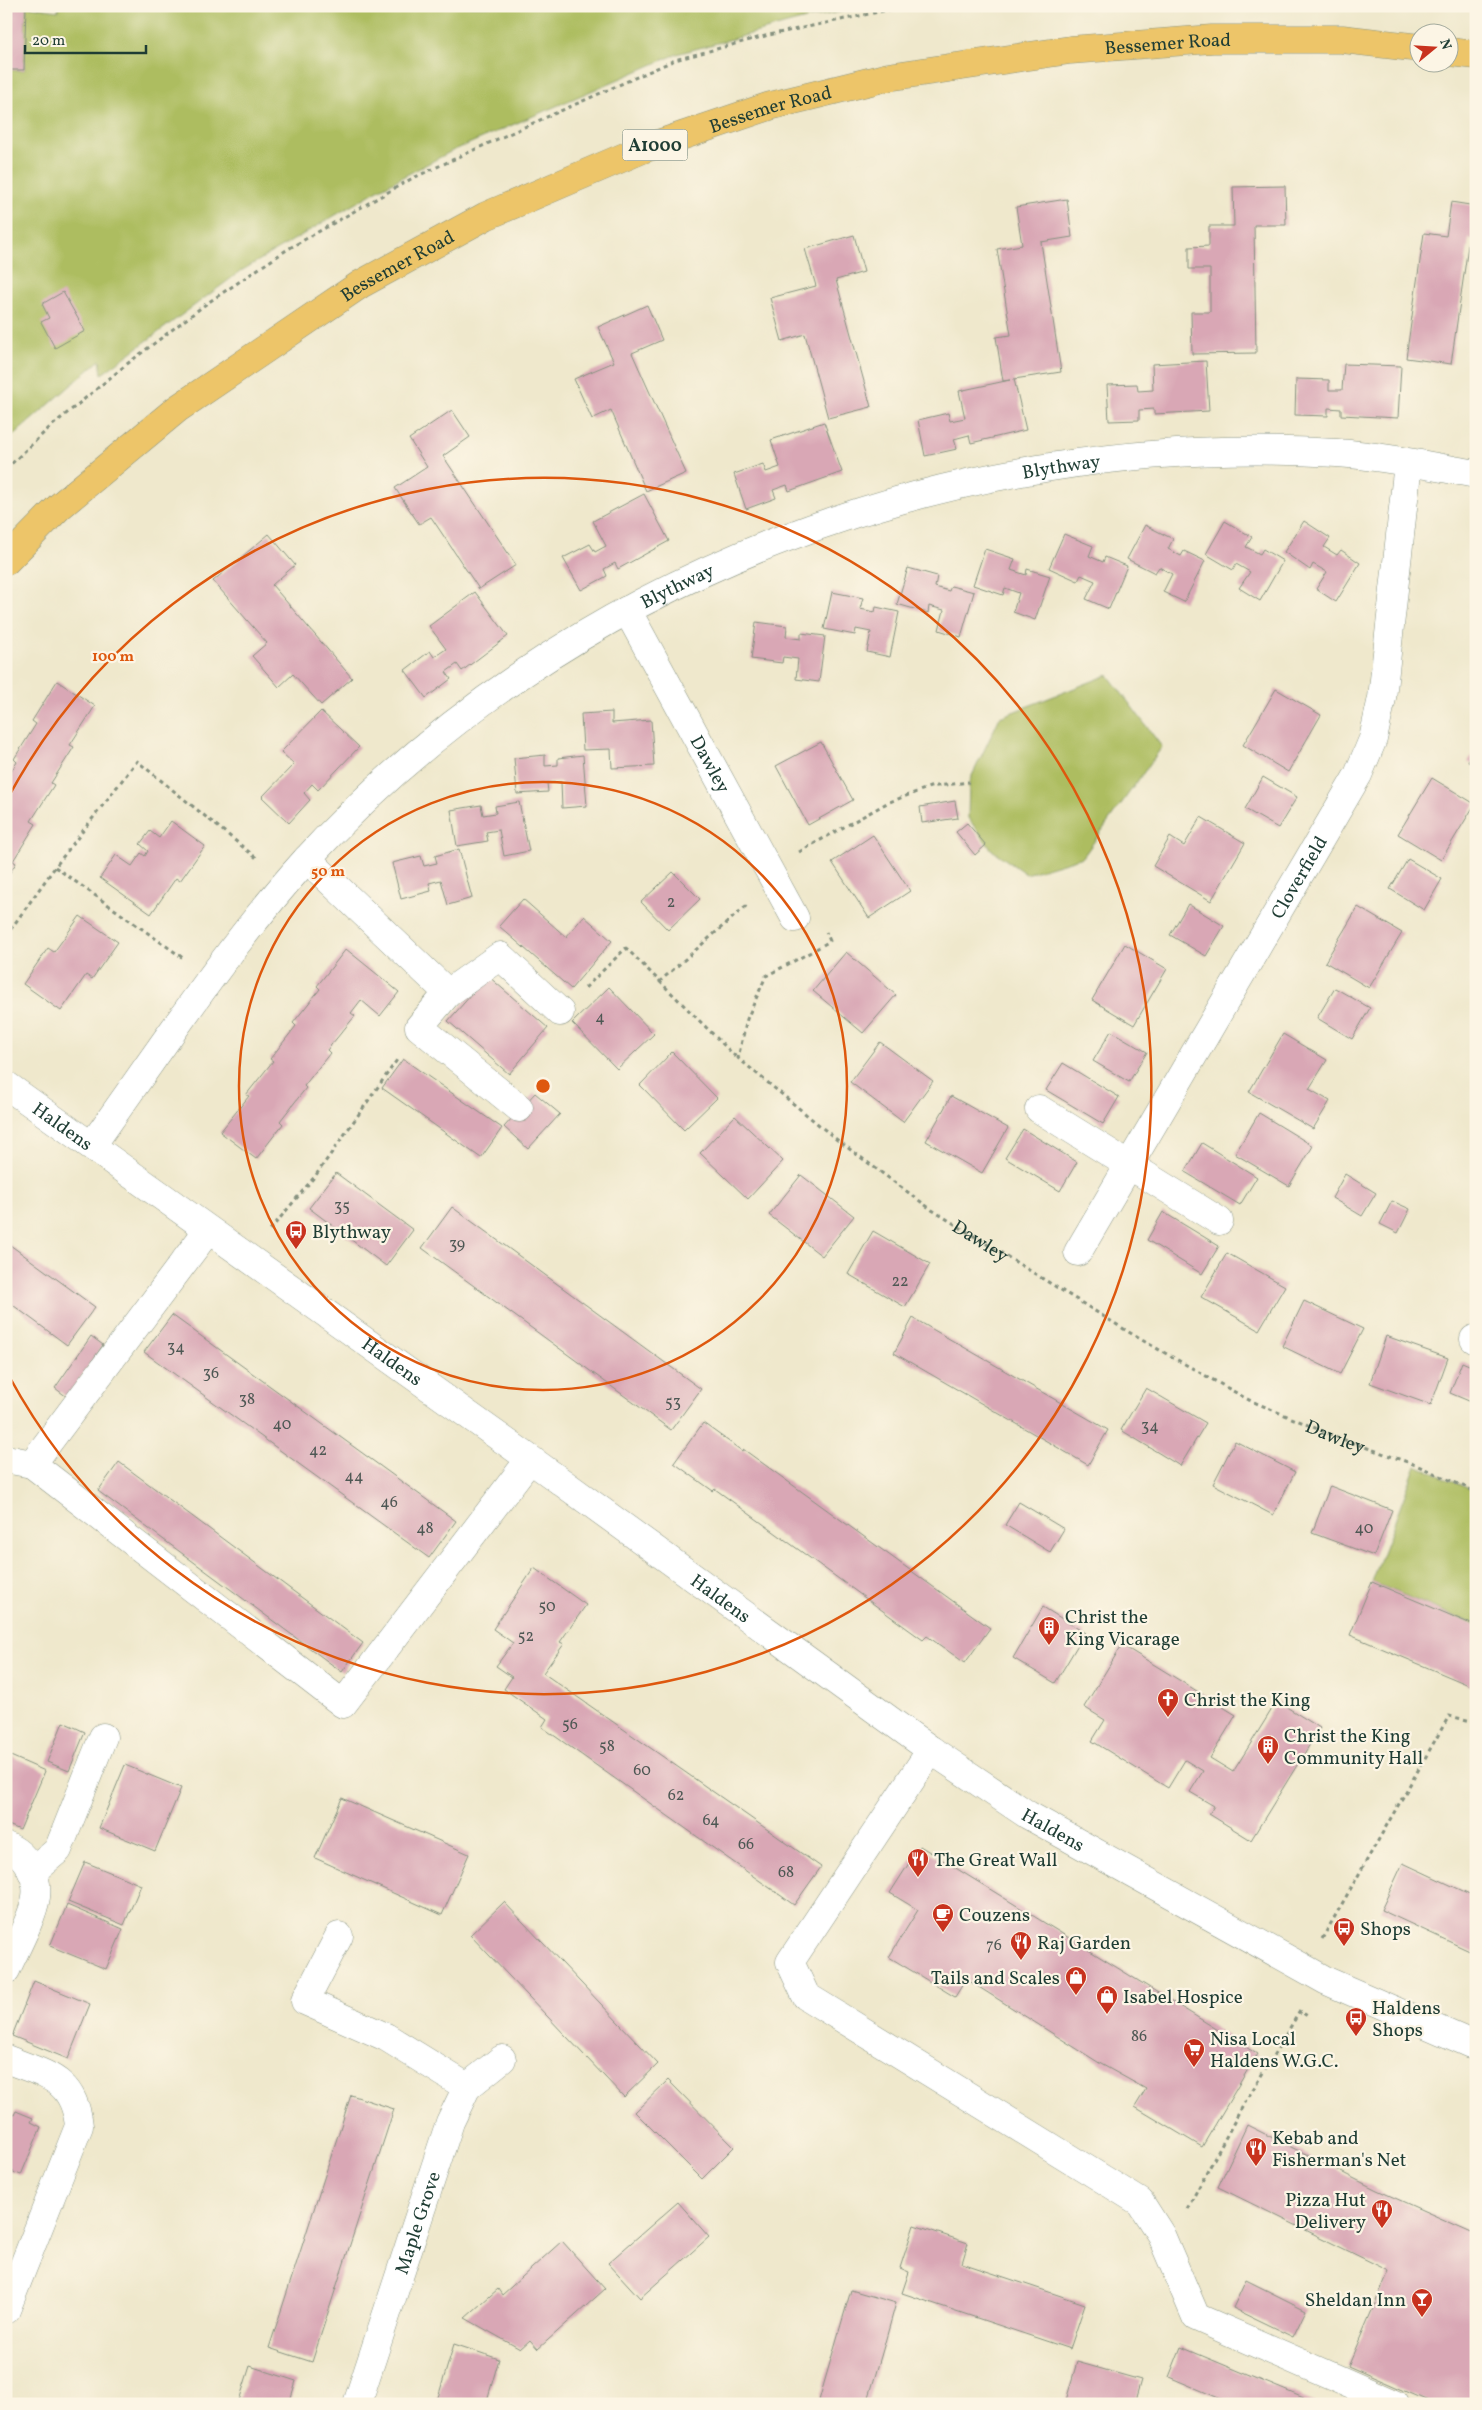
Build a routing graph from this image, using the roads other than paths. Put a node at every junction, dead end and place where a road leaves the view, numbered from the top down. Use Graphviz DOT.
graph roads {
  1 [pos="1410,47"];
  2 [pos="1460,53"];
  3 [pos="1476,55"];
  4 [pos="1408,463"];
  5 [pos="1476,474"];
  6 [pos="6,560"];
  7 [pos="627,610"];
  8 [pos="307,859"];
  9 [pos="795,918"];
  10 [pos="448,993"];
  11 [pos="560,1012"];
  12 [pos="6,1085"];
  13 [pos="518,1108"];
  14 [pos="1039,1108"];
  15 [pos="92,1145"];
  16 [pos="1129,1166"];
  17 [pos="1219,1221"];
  18 [pos="208,1230"];
  19 [pos="1078,1252"];
  20 [pos="530,1459"];
  21 [pos="19,1461"];
  22 [pos="103,1737"];
  23 [pos="931,1750"];
  24 [pos="6,1846"];
  25 [pos="32,1872"];
  26 [pos="340,1936"];
  27 [pos="6,1970"];
  28 [pos="1476,2046"];
  29 [pos="6,2059"];
  30 [pos="502,2059"];
  31 [pos="467,2087"];
  32 [pos="6,2310"];
  33 [pos="357,2404"];
  34 [pos="1395,2404"];
  1 -- 6 [label="main road, Bessemer Road / A1000"];
  2 -- 3 [label="main road"];
  4 -- 5 [label="street, Blythway"];
  4 -- 7 [label="street, Blythway"];
  4 -- 16 [label="street, Cloverfield"];
  7 -- 8 [label="street, Blythway"];
  7 -- 9 [label="street, Dawley"];
  8 -- 10 [label="street"];
  8 -- 15 [label="street, Blythway"];
  10 -- 11 [label="street"];
  10 -- 13 [label="street"];
  12 -- 15 [label="street, Haldens"];
  14 -- 16 [label="street"];
  15 -- 18 [label="street, Haldens"];
  16 -- 17 [label="street"];
  16 -- 19 [label="street, Cloverfield"];
  18 -- 20 [label="street, Haldens"];
  18 -- 21 [label="street"];
  20 -- 21 [label="street"];
  20 -- 23 [label="street, Haldens"];
  22 -- 25 [label="street"];
  23 -- 28 [label="street, Haldens"];
  23 -- 34 [label="street"];
  24 -- 25 [label="street"];
  25 -- 27 [label="street"];
  26 -- 31 [label="street"];
  29 -- 32 [label="street"];
  30 -- 31 [label="street, Maple Grove"];
  31 -- 33 [label="street, Maple Grove"];
}
